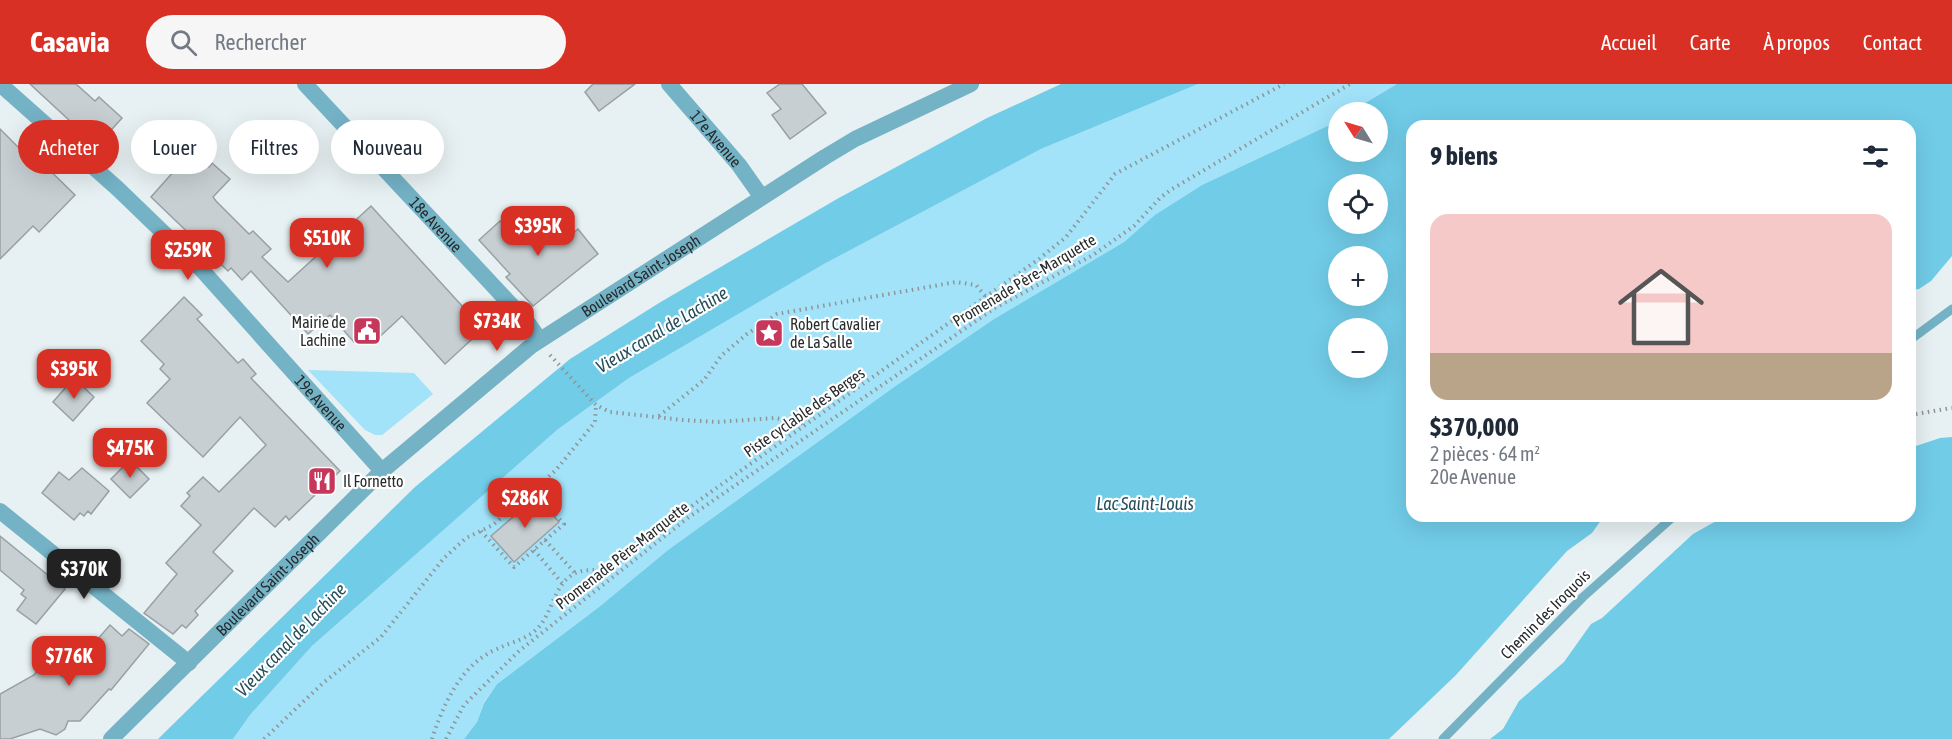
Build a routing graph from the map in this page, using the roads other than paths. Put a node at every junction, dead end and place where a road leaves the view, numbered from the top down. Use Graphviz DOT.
graph roads {
  1 [pos="0,84"];
  2 [pos="305,84"];
  3 [pos="669,84"];
  4 [pos="970,84"];
  5 [pos="761,196"];
  6 [pos="1952,309"];
  7 [pos="1916,336"];
  8 [pos="540,340"];
  9 [pos="382,471"];
  10 [pos="0,511"];
  11 [pos="1667,522"];
  12 [pos="189,663"];
  13 [pos="111,739"];
  14 [pos="1443,739"];
  1 -- 9 [label="street, 19e Avenue"];
  2 -- 8 [label="street, 18e Avenue"];
  3 -- 5 [label="street, 17e Avenue"];
  4 -- 5 [label="street, Boulevard Saint-Joseph"];
  5 -- 8 [label="street, Boulevard Saint-Joseph"];
  6 -- 7 [label="lane"];
  8 -- 9 [label="street, Boulevard Saint-Joseph"];
  9 -- 12 [label="street, Boulevard Saint-Joseph"];
  10 -- 12 [label="street"];
  11 -- 14 [label="lane, Chemin des Iroquois"];
  12 -- 13 [label="street, Boulevard Saint-Joseph"];
}
